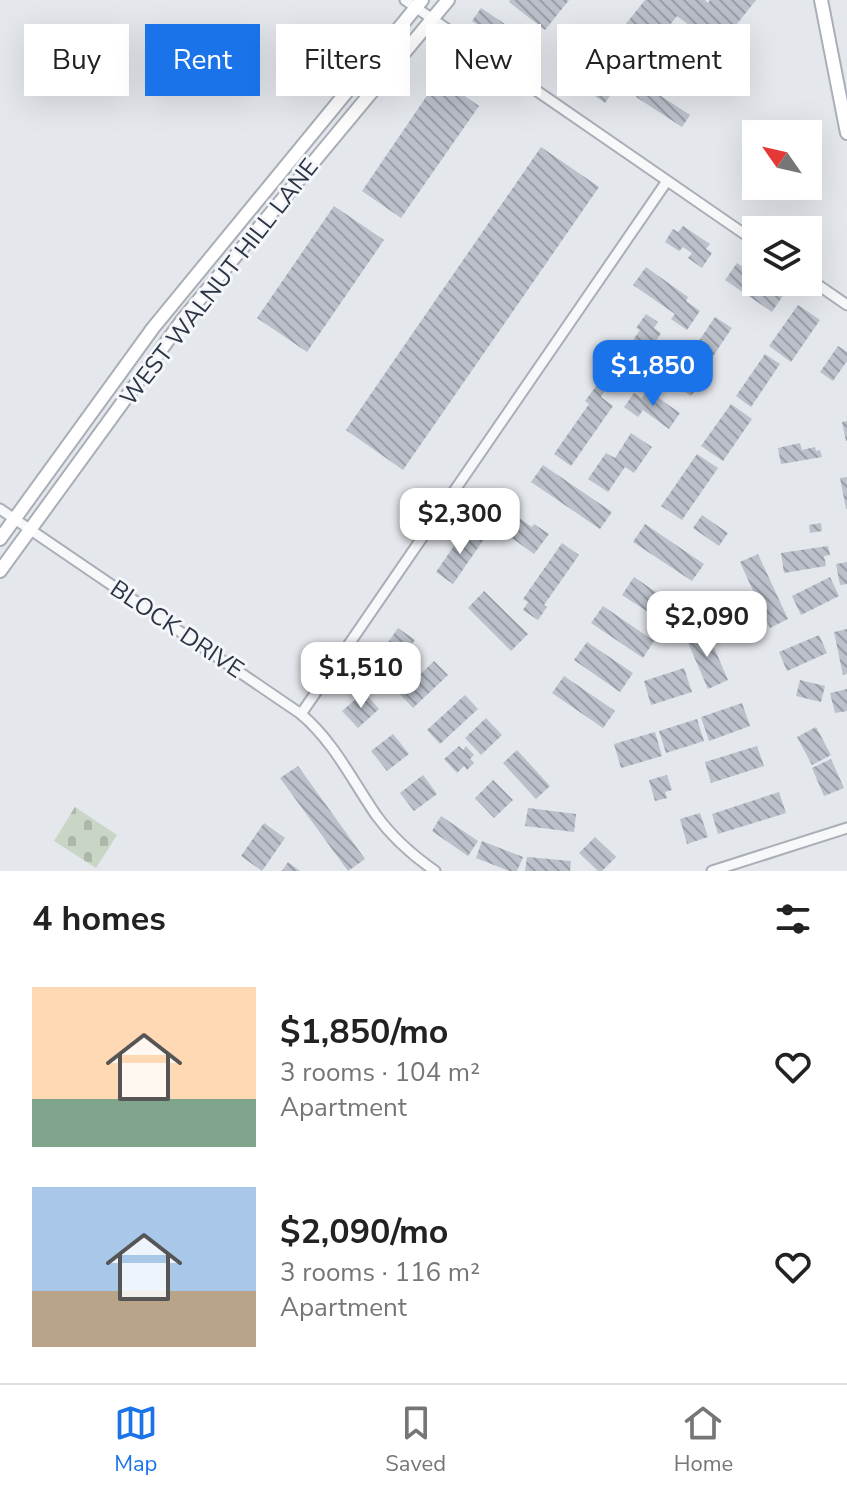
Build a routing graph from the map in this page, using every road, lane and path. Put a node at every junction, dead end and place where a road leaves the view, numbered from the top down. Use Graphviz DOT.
graph roads {
  1 [pos="448,0"];
  2 [pos="821,0"];
  3 [pos="415,2"];
  4 [pos="433,18"];
  5 [pos="847,133"];
  6 [pos="296,153"];
  7 [pos="310,165"];
  8 [pos="667,181"];
  9 [pos="742,232"];
  10 [pos="199,272"];
  11 [pos="212,283"];
  12 [pos="822,288"];
  13 [pos="847,305"];
  14 [pos="0,509"];
  15 [pos="15,519"];
  16 [pos="30,529"];
  17 [pos="0,539"];
  18 [pos="0,571"];
  19 [pos="301,714"];
  20 [pos="847,828"];
  21 [pos="435,871"];
  22 [pos="712,871"];
  1 -- 4 [label="main road, WEST WALNUT HILL LANE"];
  2 -- 5 [label="main road"];
  3 -- 4 [label="street"];
  3 -- 6 [label="main road, WEST WALNUT HILL LANE"];
  4 -- 7 [label="main road, WEST WALNUT HILL LANE"];
  4 -- 8 [label="street"];
  6 -- 7 [label="main road"];
  6 -- 10 [label="main road, WEST WALNUT HILL LANE"];
  7 -- 11 [label="main road, WEST WALNUT HILL LANE"];
  8 -- 9 [label="street"];
  8 -- 19 [label="street"];
  10 -- 11 [label="main road"];
  10 -- 15 [label="main road, WEST WALNUT HILL LANE"];
  11 -- 16 [label="main road, WEST WALNUT HILL LANE"];
  12 -- 13 [label="street"];
  14 -- 15 [label="street, BLOCK DRIVE"];
  15 -- 16 [label="street, BLOCK DRIVE"];
  15 -- 17 [label="main road, WEST WALNUT HILL LANE"];
  16 -- 18 [label="main road, WEST WALNUT HILL LANE"];
  16 -- 19 [label="street, BLOCK DRIVE"];
  19 -- 21 [label="street, BLOCK DRIVE"];
  20 -- 22 [label="street"];
}
